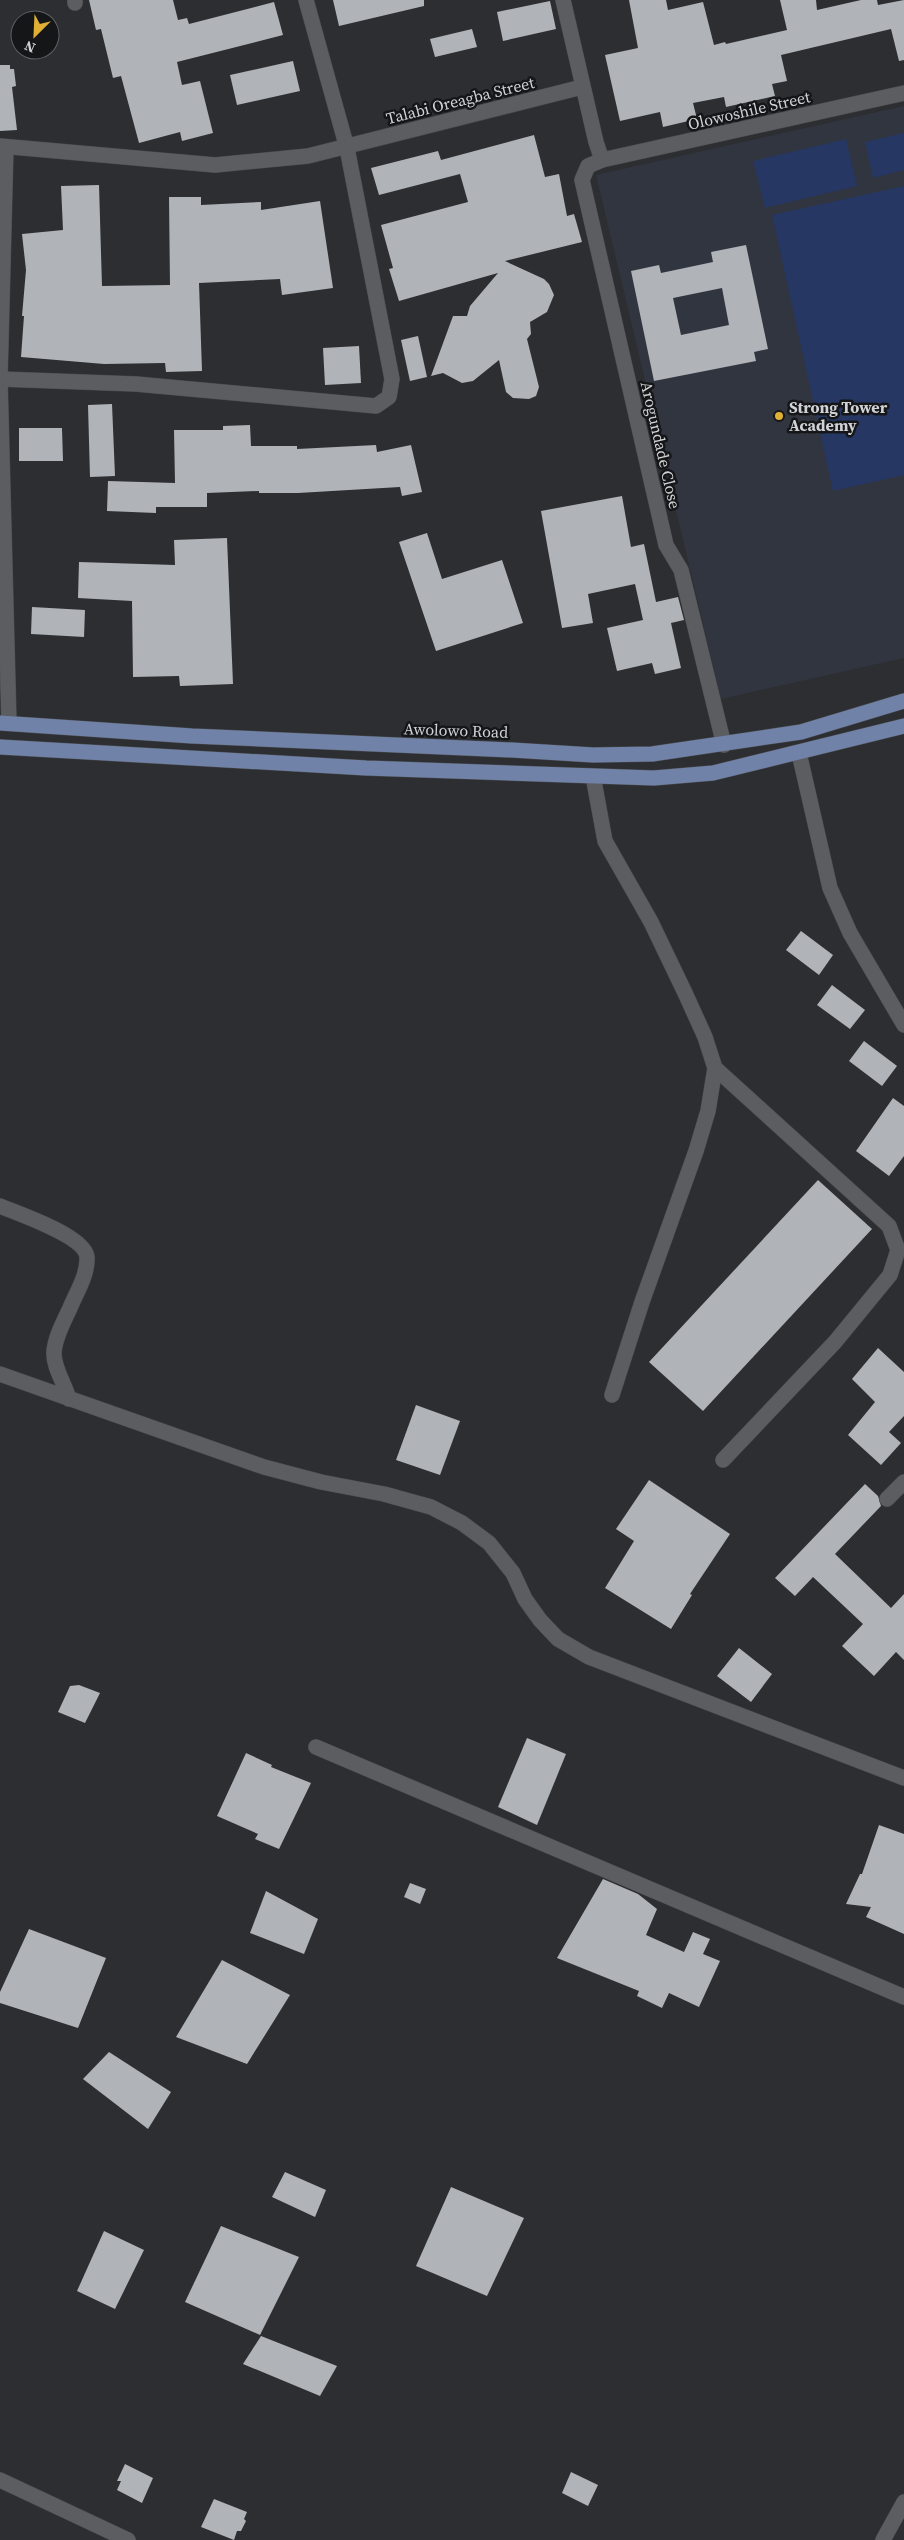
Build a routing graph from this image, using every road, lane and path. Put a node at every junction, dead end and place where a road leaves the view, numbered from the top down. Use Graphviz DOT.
graph roads {
  1 [pos="306,0"];
  2 [pos="563,0"];
  3 [pos="582,87"];
  4 [pos="904,93"];
  5 [pos="3,146"];
  6 [pos="347,148"];
  7 [pos="602,160"];
  8 [pos="0,379"];
  9 [pos="904,701"];
  10 [pos="4,723"];
  11 [pos="904,726"];
  12 [pos="724,745"];
  13 [pos="0,747"];
  14 [pos="799,753"];
  15 [pos="593,776"];
  16 [pos="904,1024"];
  17 [pos="715,1068"];
  18 [pos="0,1206"];
  19 [pos="0,1374"];
  20 [pos="612,1395"];
  21 [pos="69,1399"];
  22 [pos="723,1460"];
  23 [pos="904,1482"];
  24 [pos="887,1500"];
  25 [pos="316,1747"];
  26 [pos="904,1778"];
  27 [pos="904,1997"];
  28 [pos="0,2480"];
  29 [pos="904,2502"];
  30 [pos="128,2540"];
  31 [pos="885,2540"];
  1 -- 6 [label="street"];
  2 -- 3 [label="street"];
  3 -- 6 [label="street, Talabi Oreagba Street"];
  3 -- 7 [label="street"];
  4 -- 7 [label="street, Olowoshile Street"];
  5 -- 6 [label="street, Talabi Oreagba Street"];
  5 -- 8 [label="street"];
  6 -- 8 [label="street"];
  7 -- 12 [label="street, Arogundade Close"];
  8 -- 10 [label="street"];
  9 -- 12 [label="main road, Awolowo Road"];
  10 -- 12 [label="main road, Awolowo Road"];
  11 -- 14 [label="main road"];
  13 -- 15 [label="main road"];
  14 -- 15 [label="main road"];
  14 -- 16 [label="street"];
  15 -- 17 [label="street"];
  17 -- 20 [label="street"];
  17 -- 22 [label="street"];
  18 -- 21 [label="street"];
  19 -- 21 [label="street"];
  21 -- 26 [label="street"];
  23 -- 24 [label="street"];
  25 -- 27 [label="street"];
  28 -- 30 [label="street"];
  29 -- 31 [label="street"];
}
